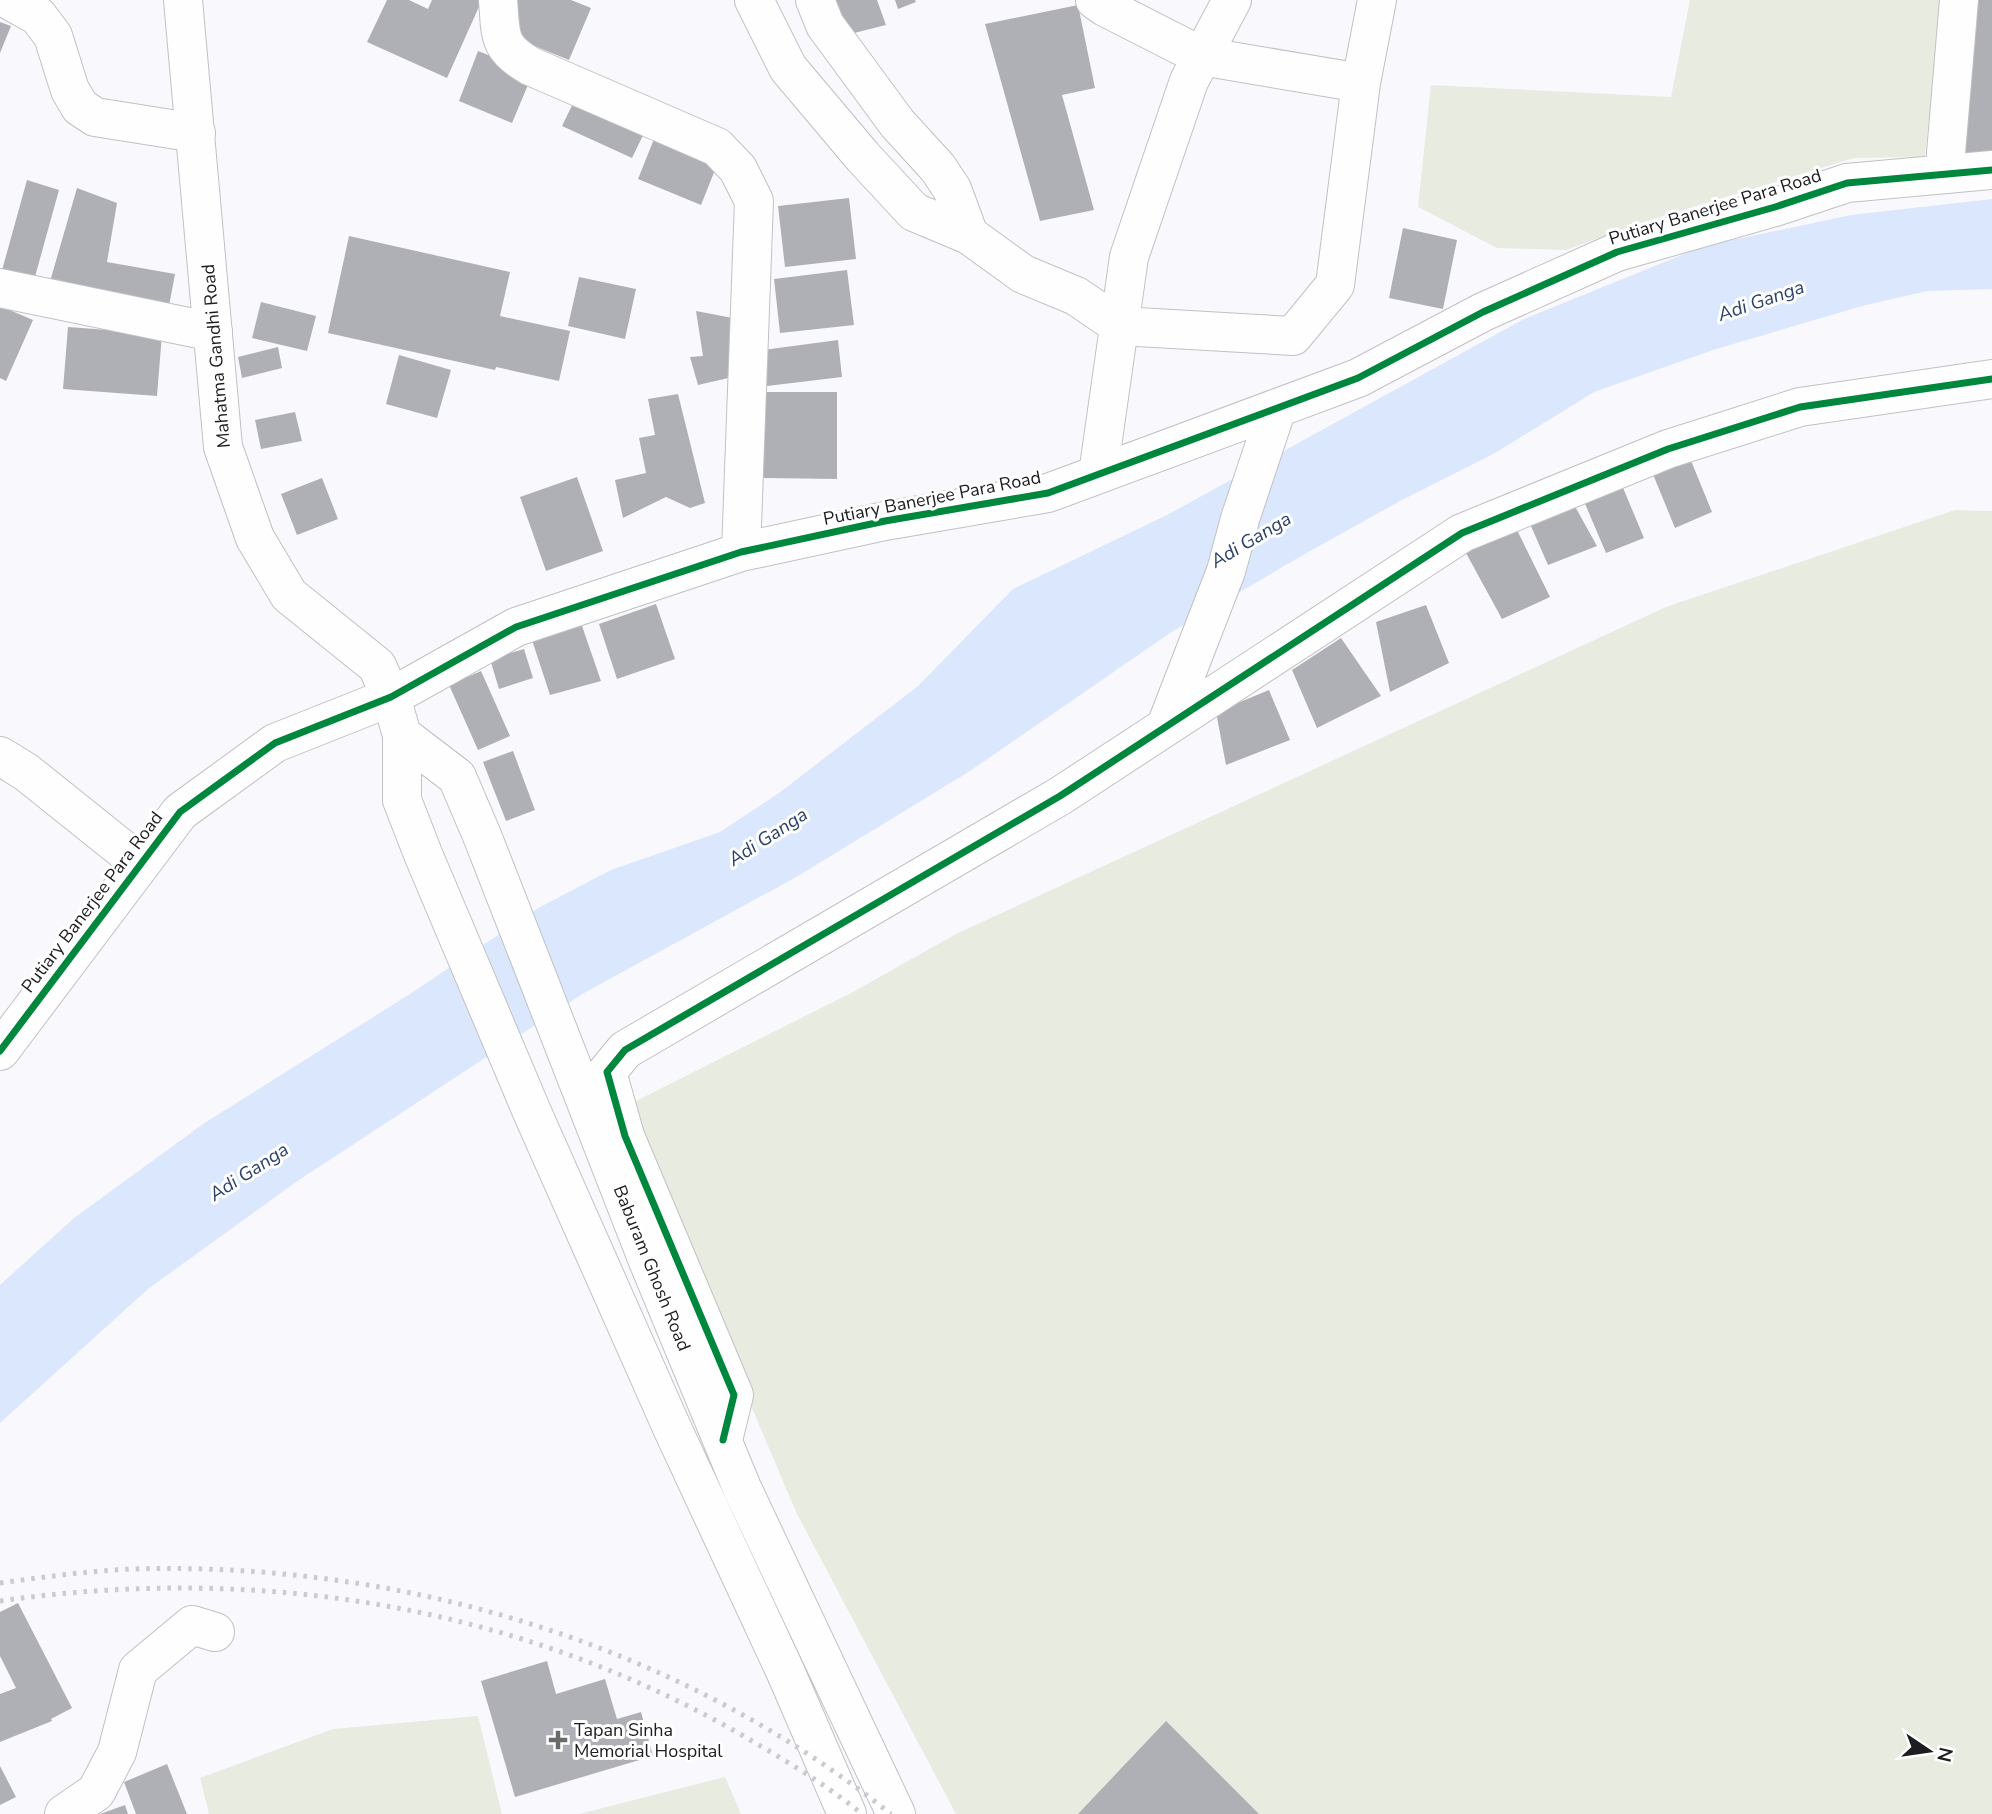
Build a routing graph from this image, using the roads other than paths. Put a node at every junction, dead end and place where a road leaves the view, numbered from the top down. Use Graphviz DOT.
graph roads {
  1 [pos="9,0"];
  2 [pos="183,0"];
  3 [pos="754,0"];
  4 [pos="815,0"];
  5 [pos="1095,0"];
  6 [pos="1232,0"];
  7 [pos="1377,0"];
  8 [pos="1959,0"];
  9 [pos="502,8"];
  10 [pos="845,53"];
  11 [pos="1201,56"];
  12 [pos="1362,83"];
  13 [pos="806,88"];
  14 [pos="196,133"];
  15 [pos="1992,170"];
  16 [pos="1948,174"];
  17 [pos="969,235"];
  18 [pos="0,288"];
  19 [pos="1120,326"];
  20 [pos="213,332"];
  21 [pos="1992,379"];
  22 [pos="1277,408"];
  23 [pos="1098,474"];
  24 [pos="741,552"];
  25 [pos="391,696"];
  26 [pos="1166,726"];
  27 [pos="402,735"];
  28 [pos="0,756"];
  29 [pos="141,864"];
  30 [pos="0,1051"];
  31 [pos="715,1423"];
  32 [pos="215,1632"];
  33 [pos="64,1814"];
  34 [pos="847,1814"];
  35 [pos="896,1814"];
  1 -- 14 [label="street"];
  2 -- 14 [label="street, Mahatma Gandhi Road"];
  3 -- 13 [label="street"];
  4 -- 10 [label="street"];
  5 -- 11 [label="street"];
  6 -- 11 [label="street"];
  7 -- 12 [label="street"];
  8 -- 16 [label="street"];
  9 -- 24 [label="street"];
  10 -- 13 [label="street"];
  10 -- 17 [label="street"];
  11 -- 12 [label="street"];
  11 -- 19 [label="street"];
  12 -- 19 [label="street"];
  13 -- 17 [label="street"];
  14 -- 20 [label="street, Mahatma Gandhi Road"];
  15 -- 16 [label="street, Putiary Banerjee Para Road"];
  16 -- 22 [label="street, Putiary Banerjee Para Road"];
  17 -- 19 [label="street"];
  18 -- 20 [label="street"];
  19 -- 23 [label="street"];
  20 -- 25 [label="street, Mahatma Gandhi Road"];
  21 -- 26 [label="street"];
  22 -- 23 [label="street, Putiary Banerjee Para Road"];
  22 -- 26 [label="street"];
  23 -- 24 [label="street, Putiary Banerjee Para Road"];
  24 -- 25 [label="street, Putiary Banerjee Para Road"];
  25 -- 27 [label="street"];
  25 -- 29 [label="street, Putiary Banerjee Para Road"];
  26 -- 31 [label="street"];
  27 -- 31 [label="street, Baburam Ghosh Road"];
  27 -- 34 [label="street"];
  28 -- 29 [label="street"];
  29 -- 30 [label="street, Putiary Banerjee Para Road"];
  31 -- 35 [label="street, Baburam Ghosh Road"];
  32 -- 33 [label="street"];
}
